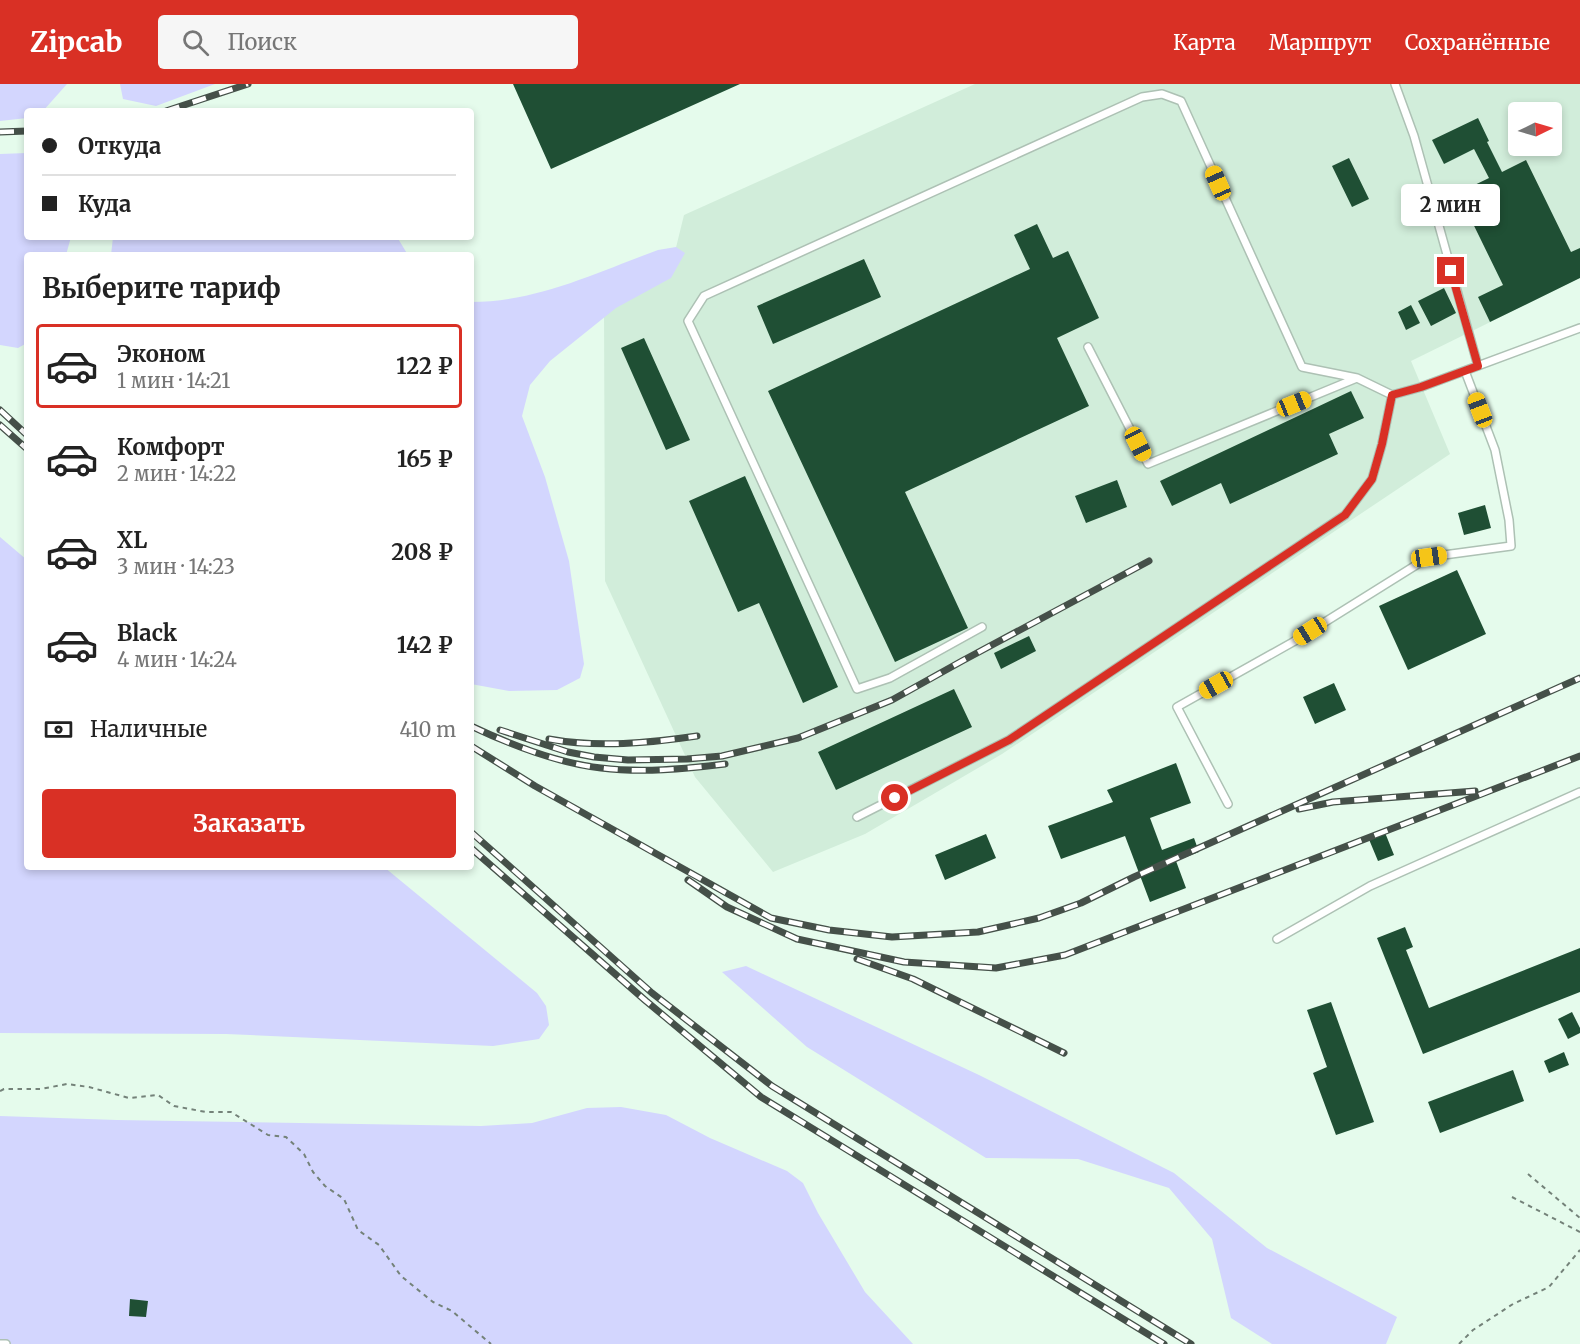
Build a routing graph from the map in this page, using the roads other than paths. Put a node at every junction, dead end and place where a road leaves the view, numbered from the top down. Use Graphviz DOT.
graph roads {
  1 [pos="1395,84"];
  2 [pos="1580,328"];
  3 [pos="1088,346"];
  4 [pos="1478,366"];
  5 [pos="1465,371"];
  6 [pos="1357,378"];
  7 [pos="1392,395"];
  8 [pos="982,627"];
  9 [pos="1580,792"];
  10 [pos="1228,804"];
  11 [pos="857,817"];
  12 [pos="1277,939"];
  13 [pos="0,1344"];
  14 [pos="6,1344"];
  1 -- 4 [label="lane"];
  2 -- 4 [label="lane"];
  3 -- 6 [label="lane"];
  4 -- 5 [label="lane"];
  5 -- 7 [label="lane"];
  5 -- 10 [label="lane"];
  6 -- 7 [label="lane"];
  6 -- 8 [label="lane"];
  7 -- 11 [label="lane"];
  9 -- 12 [label="lane"];
  13 -- 14 [label="lane"];
}
